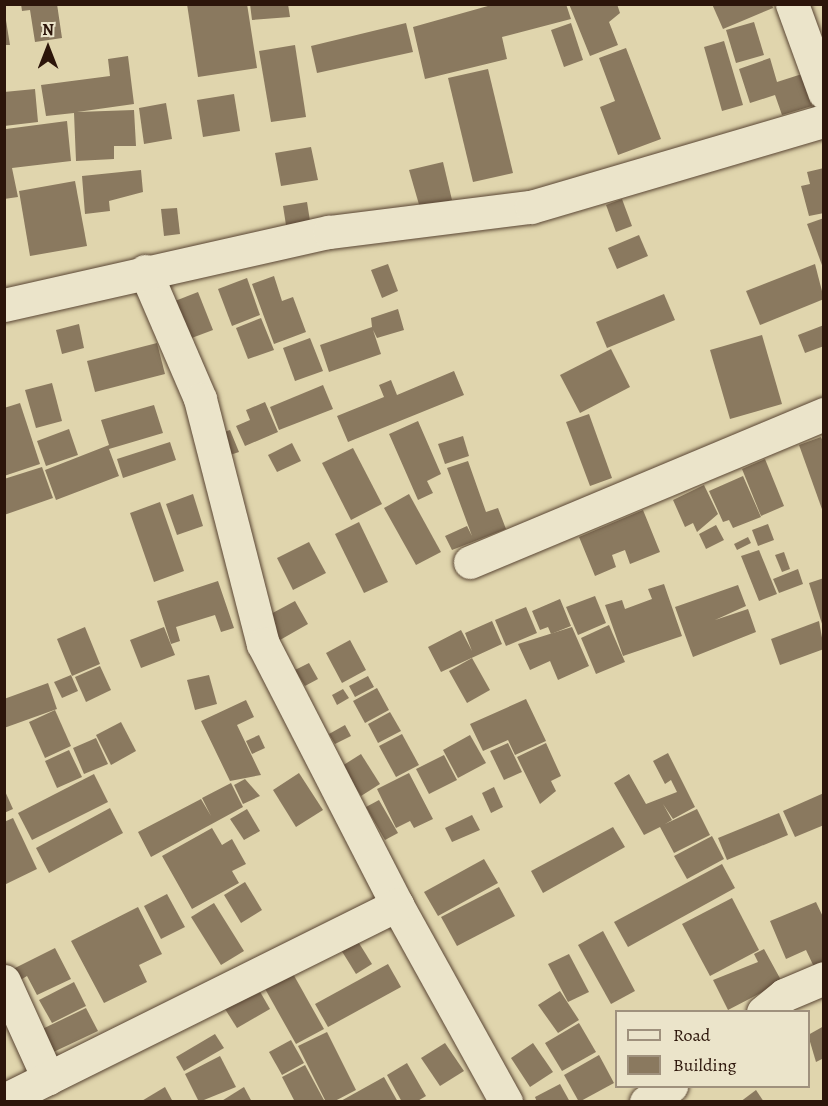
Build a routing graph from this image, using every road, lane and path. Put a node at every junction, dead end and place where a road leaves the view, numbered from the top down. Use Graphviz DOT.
graph roads {
  1 [pos="792,4"];
  2 [pos="824,92"];
  3 [pos="824,121"];
  4 [pos="145,271"];
  5 [pos="4,305"];
  6 [pos="824,414"];
  7 [pos="470,562"];
  8 [pos="397,905"];
  9 [pos="824,978"];
  10 [pos="4,981"];
  11 [pos="764,1010"];
  12 [pos="48,1078"];
  13 [pos="668,1088"];
  14 [pos="4,1100"];
  15 [pos="506,1101"];
  16 [pos="646,1101"];
  1 -- 2 [label="street"];
  3 -- 4 [label="street"];
  4 -- 5 [label="street"];
  4 -- 8 [label="street"];
  6 -- 7 [label="street"];
  8 -- 12 [label="street"];
  8 -- 15 [label="street"];
  9 -- 11 [label="street"];
  10 -- 12 [label="street"];
  12 -- 14 [label="street"];
  13 -- 16 [label="street"];
}
